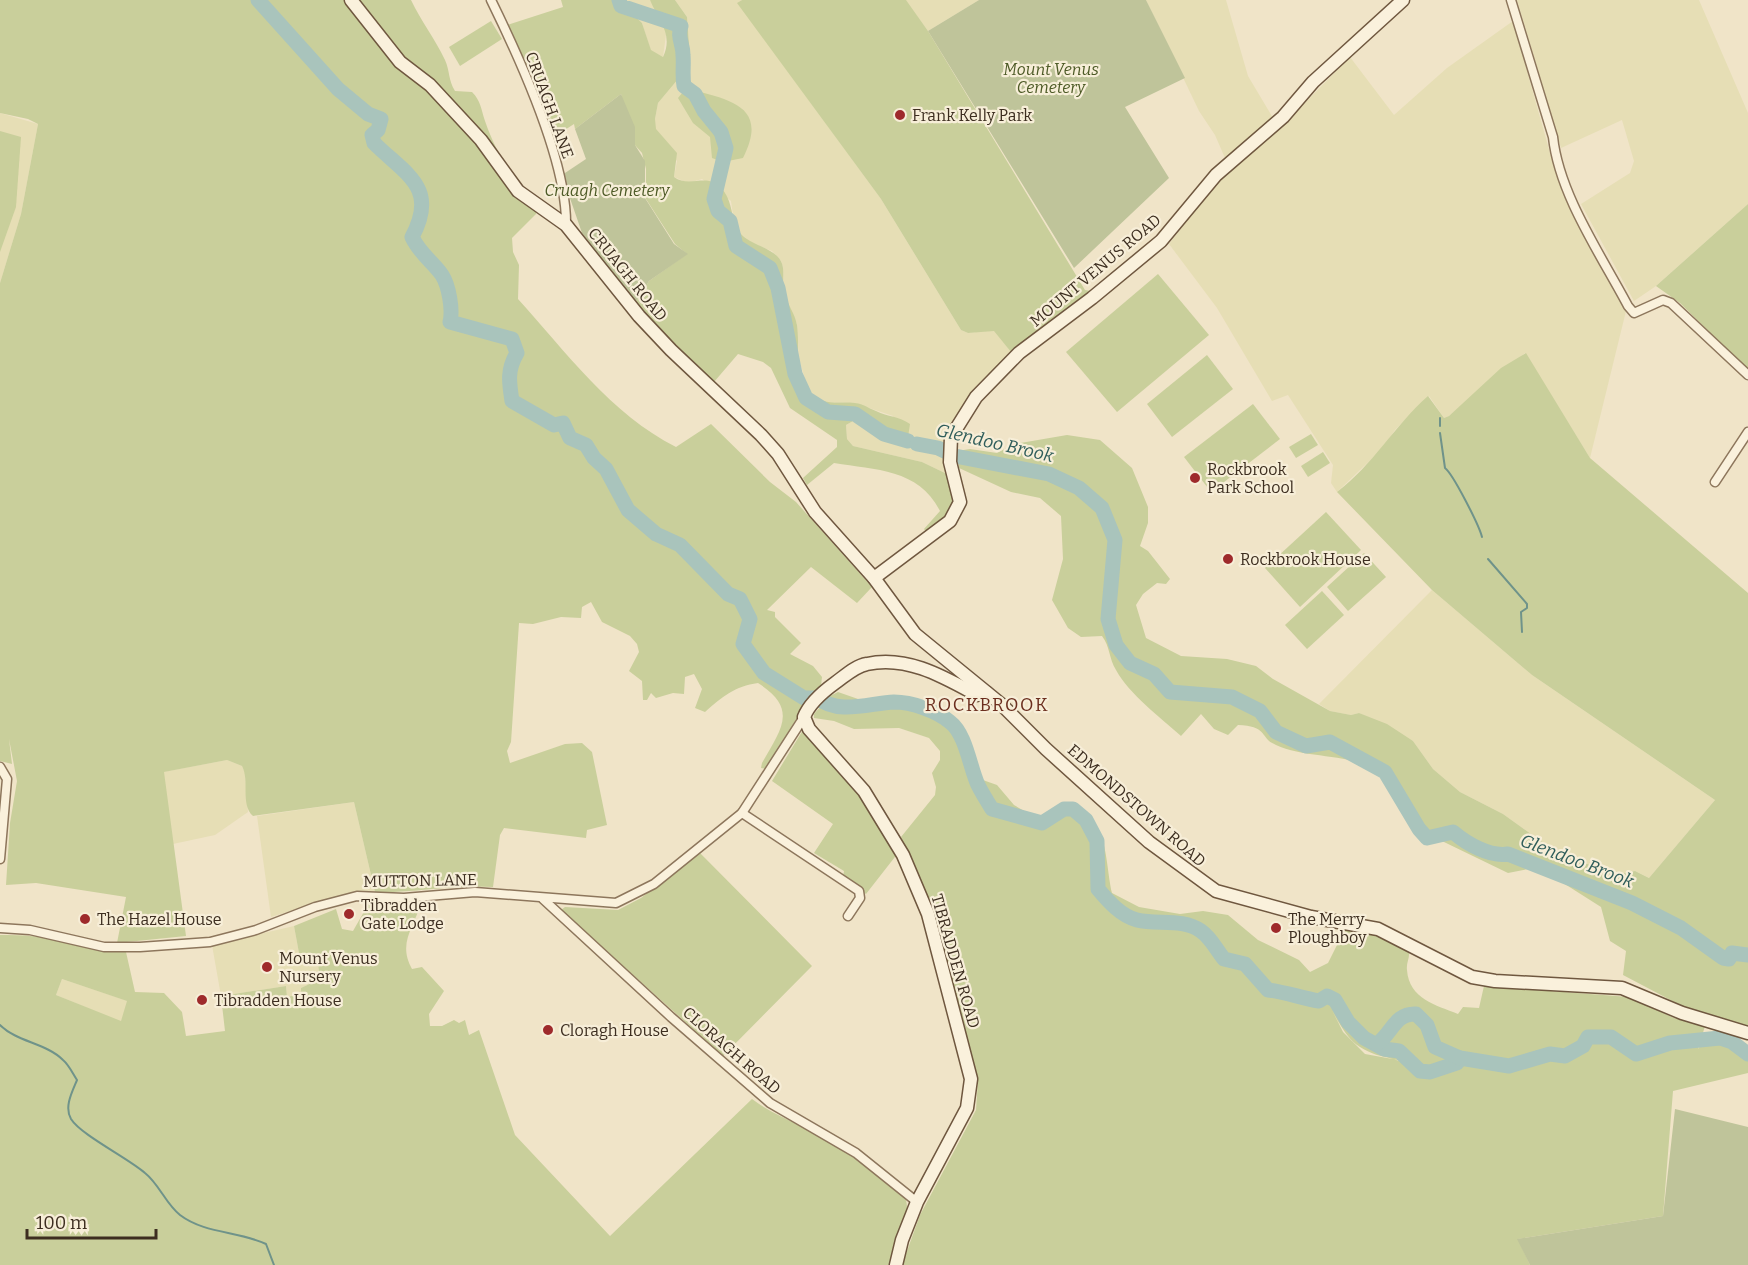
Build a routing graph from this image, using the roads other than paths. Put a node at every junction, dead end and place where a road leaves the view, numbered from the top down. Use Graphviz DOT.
graph roads {
  1 [pos="351,0"];
  2 [pos="490,0"];
  3 [pos="1403,0"];
  4 [pos="1511,0"];
  5 [pos="566,225"];
  6 [pos="1748,375"];
  7 [pos="1748,432"];
  8 [pos="1715,482"];
  9 [pos="874,578"];
  10 [pos="987,693"];
  11 [pos="807,712"];
  12 [pos="0,767"];
  13 [pos="742,813"];
  14 [pos="0,859"];
  15 [pos="543,899"];
  16 [pos="848,915"];
  17 [pos="0,928"];
  18 [pos="1748,1033"];
  19 [pos="917,1202"];
  20 [pos="896,1265"];
  1 -- 5 [label="main road, CRUAGH ROAD"];
  2 -- 5 [label="street, CRUAGH LANE"];
  3 -- 9 [label="main road, MOUNT VENUS ROAD"];
  4 -- 6 [label="street"];
  5 -- 9 [label="main road, CRUAGH ROAD"];
  7 -- 8 [label="street"];
  9 -- 10 [label="main road, EDMONDSTOWN ROAD"];
  10 -- 11 [label="main road"];
  10 -- 18 [label="main road, EDMONDSTOWN ROAD"];
  11 -- 13 [label="street, MUTTON LANE"];
  11 -- 19 [label="main road, TIBRADDEN ROAD"];
  12 -- 14 [label="street"];
  13 -- 15 [label="street, MUTTON LANE"];
  13 -- 16 [label="street"];
  15 -- 17 [label="street, MUTTON LANE"];
  15 -- 19 [label="street, CLORAGH ROAD"];
  19 -- 20 [label="main road, TIBRADDEN ROAD"];
}
